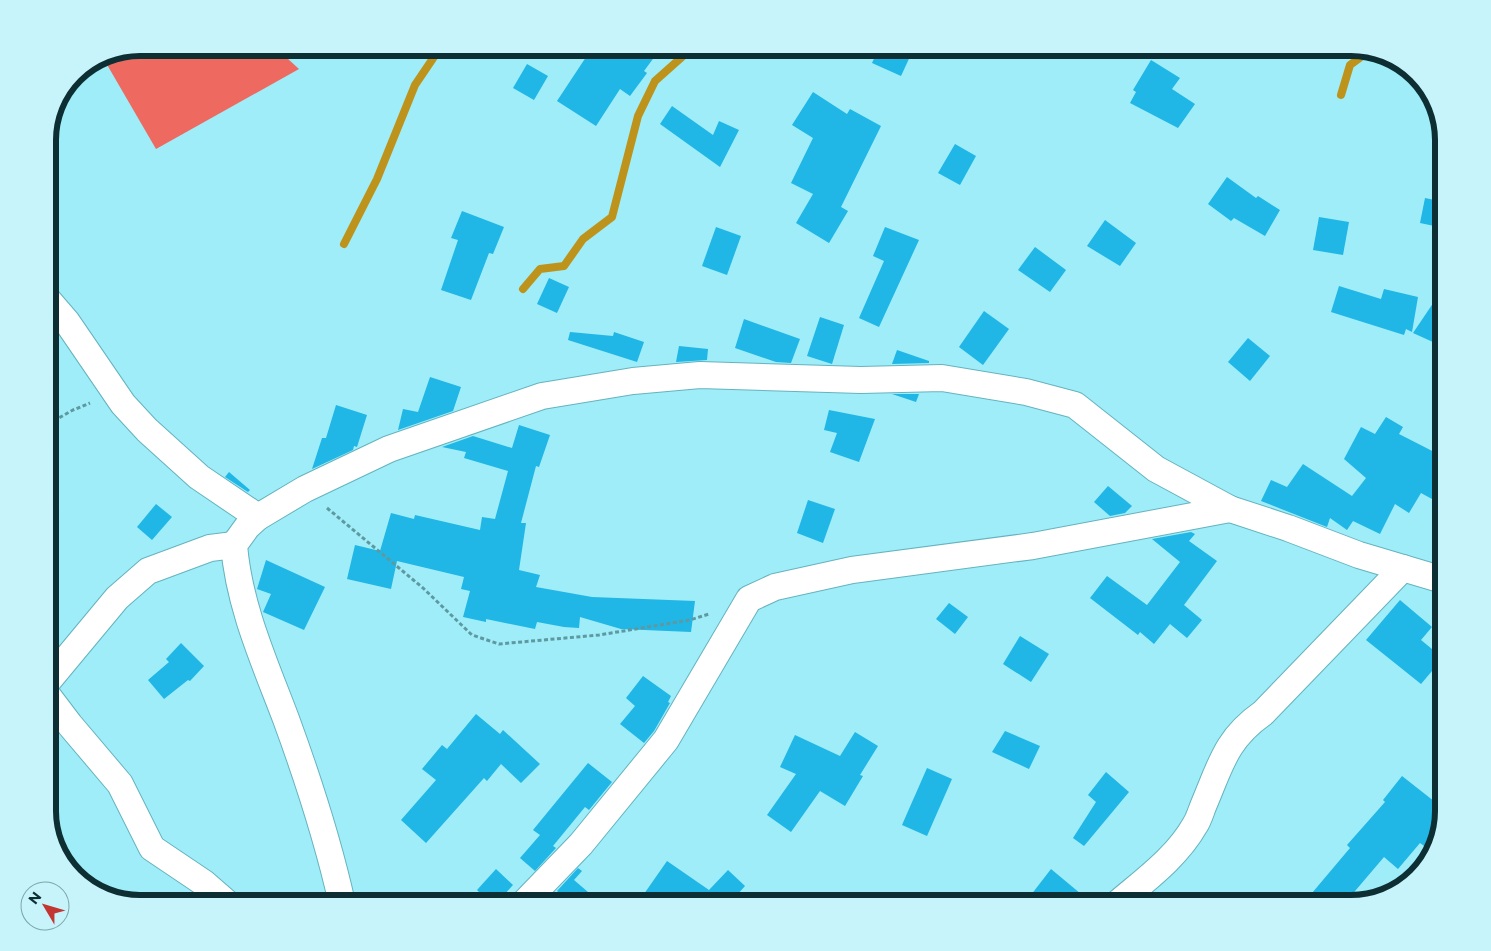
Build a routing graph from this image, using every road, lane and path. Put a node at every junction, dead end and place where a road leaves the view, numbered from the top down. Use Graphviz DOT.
graph roads {
  1 [pos="56,309"];
  2 [pos="123,404"];
  3 [pos="56,420"];
  4 [pos="305,489"];
  5 [pos="1230,509"];
  6 [pos="258,517"];
  7 [pos="234,545"];
  8 [pos="1403,568"];
  9 [pos="1435,577"];
  10 [pos="749,599"];
  11 [pos="56,671"];
  12 [pos="56,707"];
  13 [pos="217,895"];
  14 [pos="340,895"];
  15 [pos="533,895"];
  16 [pos="1128,895"];
  1 -- 2 [label="street"];
  2 -- 3 [label="path"];
  2 -- 6 [label="street"];
  4 -- 5 [label="street"];
  4 -- 6 [label="street"];
  4 -- 10 [label="path"];
  5 -- 8 [label="street"];
  5 -- 10 [label="street"];
  6 -- 7 [label="street"];
  7 -- 11 [label="street"];
  7 -- 14 [label="street"];
  8 -- 9 [label="street"];
  8 -- 16 [label="street"];
  10 -- 15 [label="street"];
  12 -- 13 [label="street"];
}
